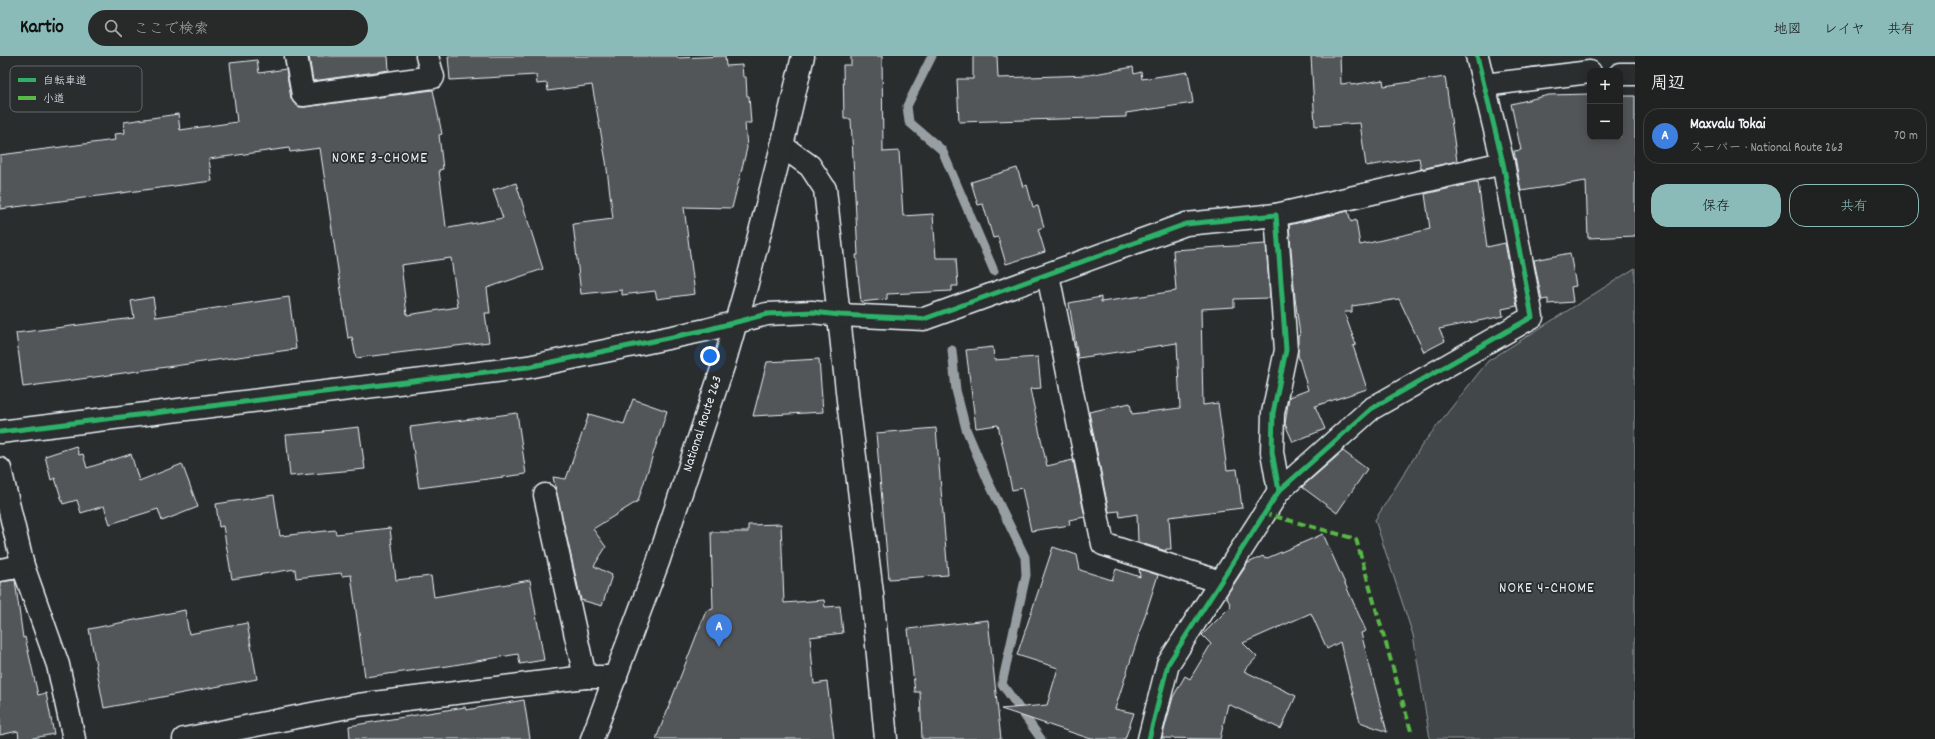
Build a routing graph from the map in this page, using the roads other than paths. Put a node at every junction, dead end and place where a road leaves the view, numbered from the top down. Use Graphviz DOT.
graph roads {
  1 [pos="296,56"];
  2 [pos="427,56"];
  3 [pos="803,56"];
  4 [pos="1477,56"];
  5 [pos="1587,72"];
  6 [pos="1623,74"];
  7 [pos="1635,74"];
  8 [pos="1484,85"];
  9 [pos="782,146"];
  10 [pos="1503,163"];
  11 [pos="1276,215"];
  12 [pos="1048,275"];
  13 [pos="840,316"];
  14 [pos="737,321"];
  15 [pos="0,432"];
  16 [pos="0,469"];
  17 [pos="1279,491"];
  18 [pos="545,495"];
  19 [pos="24,566"];
  20 [pos="0,570"];
  21 [pos="1220,582"];
  22 [pos="585,677"];
  23 [pos="616,677"];
  24 [pos="74,739"];
  25 [pos="184,739"];
  26 [pos="592,739"];
  27 [pos="886,739"];
  28 [pos="1149,739"];
  1 -- 2 [label="main road"];
  3 -- 9 [label="main road, National Route 263"];
  4 -- 8 [label="main road"];
  5 -- 8 [label="main road"];
  6 -- 7 [label="main road"];
  8 -- 10 [label="main road"];
  9 -- 13 [label="main road"];
  9 -- 14 [label="main road, National Route 263"];
  10 -- 11 [label="main road"];
  10 -- 17 [label="main road"];
  11 -- 12 [label="main road"];
  11 -- 17 [label="main road"];
  12 -- 13 [label="main road"];
  12 -- 21 [label="main road"];
  13 -- 14 [label="main road"];
  13 -- 27 [label="main road"];
  14 -- 15 [label="main road"];
  14 -- 23 [label="main road, National Route 263"];
  16 -- 19 [label="main road"];
  17 -- 21 [label="main road"];
  18 -- 22 [label="main road"];
  19 -- 20 [label="main road"];
  19 -- 24 [label="main road"];
  21 -- 28 [label="main road"];
  22 -- 23 [label="main road"];
  22 -- 25 [label="main road"];
  23 -- 26 [label="main road, National Route 263"];
}
